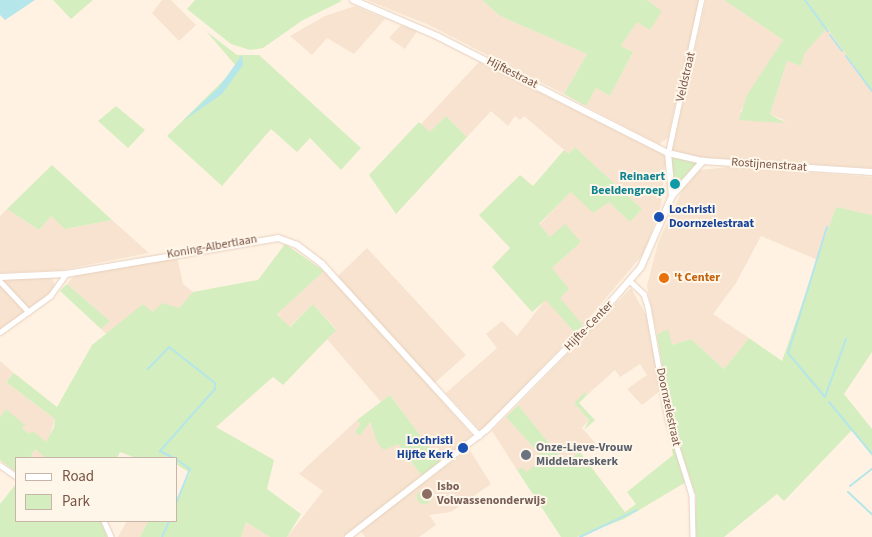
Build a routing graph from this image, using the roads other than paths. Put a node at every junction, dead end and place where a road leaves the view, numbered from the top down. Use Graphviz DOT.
graph roads {
  1 [pos="353,0"];
  2 [pos="702,0"];
  3 [pos="668,153"];
  4 [pos="703,161"];
  5 [pos="872,172"];
  6 [pos="672,196"];
  7 [pos="66,274"];
  8 [pos="0,279"];
  9 [pos="631,282"];
  10 [pos="29,312"];
  11 [pos="0,332"];
  12 [pos="479,436"];
  13 [pos="0,464"];
  14 [pos="15,475"];
  15 [pos="104,522"];
  16 [pos="111,537"];
  17 [pos="348,537"];
  18 [pos="692,537"];
  1 -- 3 [label="street, Hijftestraat"];
  2 -- 3 [label="street, Veldstraat"];
  3 -- 4 [label="street, Rostijnenstraat"];
  3 -- 6 [label="street, Hijfte-Center"];
  4 -- 5 [label="street, Rostijnenstraat"];
  4 -- 6 [label="street, Hijfte-Center"];
  6 -- 9 [label="street, Hijfte-Center"];
  7 -- 8 [label="street, Koning-Albertlaan"];
  7 -- 10 [label="street"];
  7 -- 12 [label="street, Koning-Albertlaan"];
  8 -- 10 [label="street"];
  9 -- 12 [label="street, Hijfte-Center"];
  9 -- 18 [label="street, Doornzelestraat"];
  10 -- 11 [label="street"];
  12 -- 17 [label="street, Hijfte-Center"];
  13 -- 14 [label="street"];
  15 -- 16 [label="street"];
}
